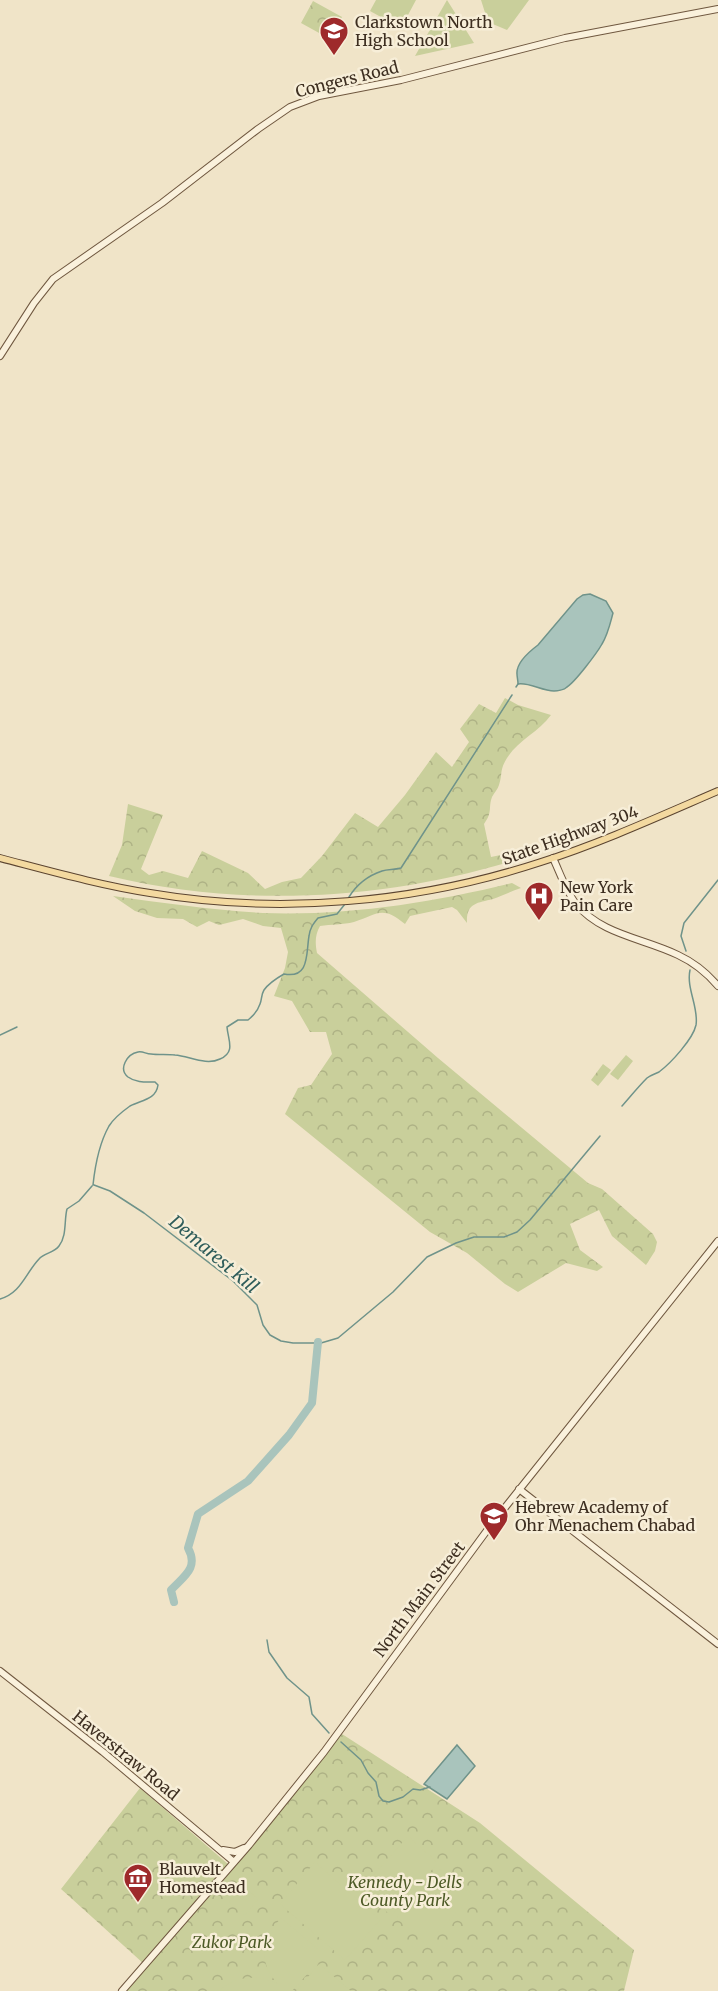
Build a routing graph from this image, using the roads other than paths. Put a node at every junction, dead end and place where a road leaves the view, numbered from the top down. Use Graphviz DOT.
graph roads {
  1 [pos="718,9"];
  2 [pos="0,356"];
  3 [pos="718,791"];
  4 [pos="0,858"];
  5 [pos="553,858"];
  6 [pos="718,986"];
  7 [pos="718,1241"];
  8 [pos="519,1489"];
  9 [pos="718,1644"];
  10 [pos="0,1671"];
  11 [pos="249,1845"];
  12 [pos="216,1846"];
  13 [pos="234,1862"];
  14 [pos="122,1991"];
  1 -- 2 [label="street, Congers Road"];
  3 -- 5 [label="main road, State Highway 304"];
  4 -- 5 [label="main road, State Highway 304"];
  5 -- 6 [label="street"];
  7 -- 8 [label="street, North Main Street"];
  8 -- 9 [label="street"];
  8 -- 11 [label="street, North Main Street"];
  10 -- 12 [label="street, Haverstraw Road"];
  11 -- 12 [label="street"];
  11 -- 13 [label="street, North Main Street"];
  12 -- 13 [label="street, Haverstraw Road"];
  13 -- 14 [label="street, North Main Street"];
}
